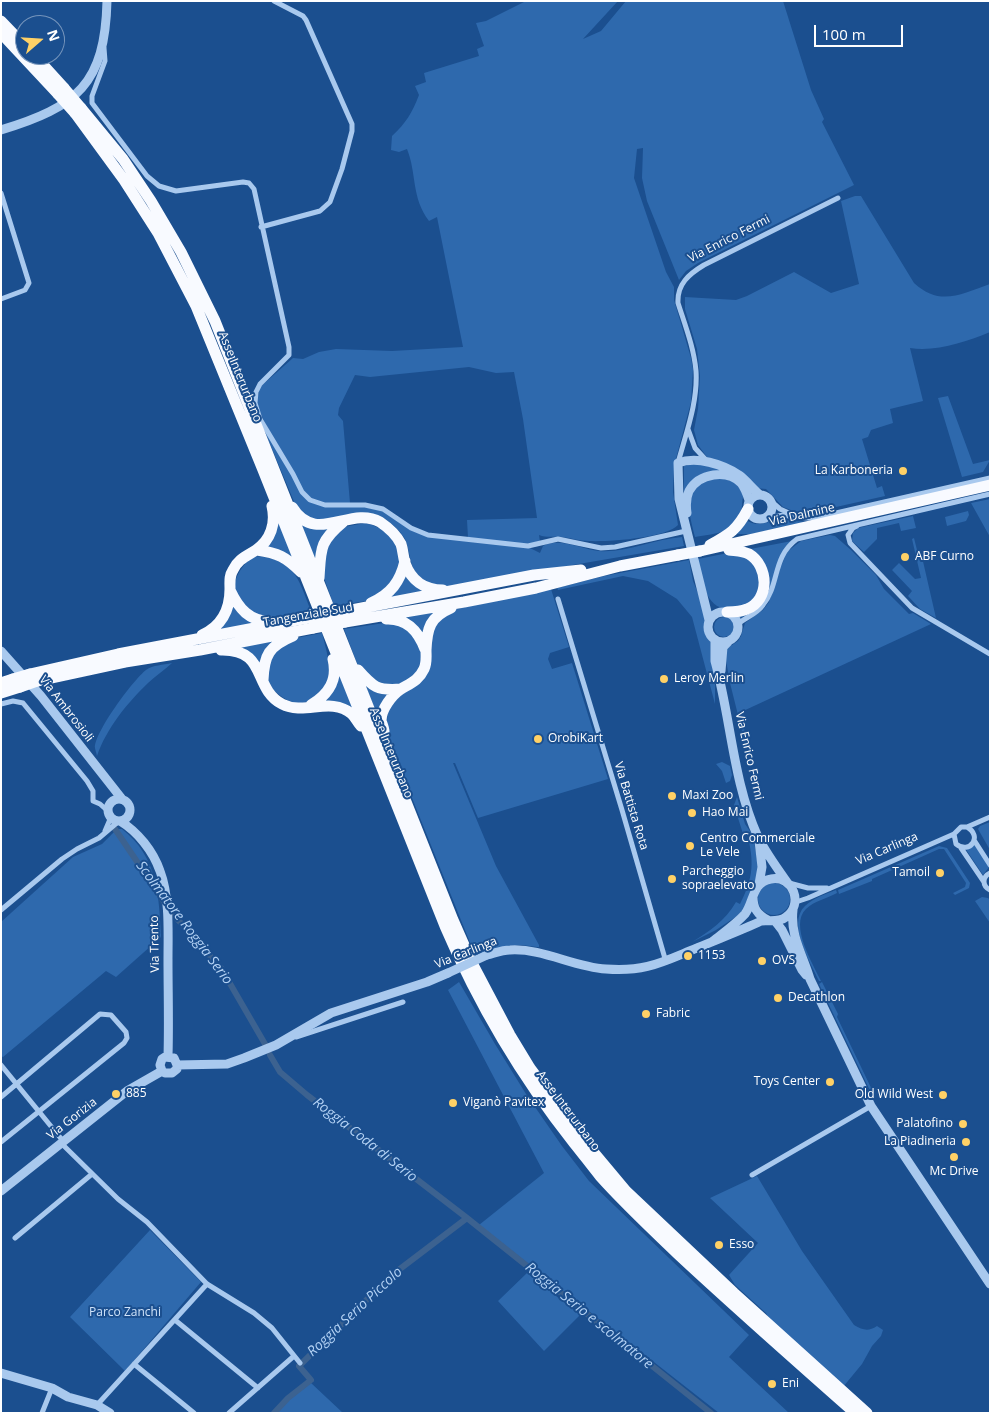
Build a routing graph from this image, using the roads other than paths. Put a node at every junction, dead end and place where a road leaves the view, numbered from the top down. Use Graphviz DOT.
graph roads {
  1 [pos="107,1"];
  2 [pos="274,1"];
  3 [pos="1,21"];
  4 [pos="1,33"];
  5 [pos="15,36"];
  6 [pos="103,45"];
  7 [pos="42,65"];
  8 [pos="61,91"];
  9 [pos="1,130"];
  10 [pos="1,193"];
  11 [pos="838,198"];
  12 [pos="261,226"];
  13 [pos="1,299"];
  14 [pos="688,429"];
  15 [pos="678,463"];
  16 [pos="710,463"];
  17 [pos="268,469"];
  18 [pos="990,478"];
  19 [pos="990,485"];
  20 [pos="759,494"];
  21 [pos="990,494"];
  22 [pos="772,502"];
  23 [pos="749,505"];
  24 [pos="796,516"];
  25 [pos="766,518"];
  26 [pos="346,521"];
  27 [pos="867,522"];
  28 [pos="686,531"];
  29 [pos="805,537"];
  30 [pos="257,550"];
  31 [pos="729,550"];
  32 [pos="700,551"];
  33 [pos="405,561"];
  34 [pos="620,566"];
  35 [pos="306,577"];
  36 [pos="319,582"];
  37 [pos="476,586"];
  38 [pos="230,590"];
  39 [pos="704,597"];
  40 [pos="558,599"];
  41 [pos="464,602"];
  42 [pos="725,612"];
  43 [pos="343,617"];
  44 [pos="709,620"];
  45 [pos="281,623"];
  46 [pos="738,624"];
  47 [pos="313,628"];
  48 [pos="328,633"];
  49 [pos="192,640"];
  50 [pos="715,640"];
  51 [pos="728,642"];
  52 [pos="200,650"];
  53 [pos="1,651"];
  54 [pos="426,652"];
  55 [pos="990,654"];
  56 [pos="352,666"];
  57 [pos="34,677"];
  58 [pos="263,680"];
  59 [pos="720,681"];
  60 [pos="1,683"];
  61 [pos="16,683"];
  62 [pos="401,689"];
  63 [pos="1,693"];
  64 [pos="1,704"];
  65 [pos="308,708"];
  66 [pos="370,738"];
  67 [pos="382,740"];
  68 [pos="109,784"];
  69 [pos="122,799"];
  70 [pos="111,812"];
  71 [pos="129,814"];
  72 [pos="990,816"];
  73 [pos="967,827"];
  74 [pos="104,834"];
  75 [pos="954,834"];
  76 [pos="758,836"];
  77 [pos="139,837"];
  78 [pos="974,840"];
  79 [pos="961,848"];
  80 [pos="990,865"];
  81 [pos="990,873"];
  82 [pos="984,882"];
  83 [pos="788,883"];
  84 [pos="759,884"];
  85 [pos="830,888"];
  86 [pos="990,890"];
  87 [pos="753,896"];
  88 [pos="794,906"];
  89 [pos="1,910"];
  90 [pos="771,921"];
  91 [pos="750,926"];
  92 [pos="787,939"];
  93 [pos="713,941"];
  94 [pos="666,962"];
  95 [pos="810,979"];
  96 [pos="403,1002"];
  97 [pos="288,1039"];
  98 [pos="265,1050"];
  99 [pos="168,1056"];
  100 [pos="1,1065"];
  101 [pos="178,1066"];
  102 [pos="162,1071"];
  103 [pos="16,1084"];
  104 [pos="1,1097"];
  105 [pos="871,1106"];
  106 [pos="39,1112"];
  107 [pos="1,1142"];
  108 [pos="62,1142"];
  109 [pos="92,1174"];
  110 [pos="752,1175"];
  111 [pos="1,1191"];
  112 [pos="15,1238"];
  113 [pos="207,1284"];
  114 [pos="990,1284"];
  115 [pos="175,1320"];
  116 [pos="294,1356"];
  117 [pos="300,1363"];
  118 [pos="134,1364"];
  119 [pos="1,1373"];
  120 [pos="52,1388"];
  121 [pos="258,1388"];
  122 [pos="97,1405"];
  123 [pos="42,1413"];
  124 [pos="110,1413"];
  125 [pos="194,1413"];
  126 [pos="229,1413"];
  127 [pos="855,1413"];
  128 [pos="867,1413"];
  1 -- 6 [label="street"];
  2 -- 12 [label="street"];
  3 -- 5 [label="highway"];
  4 -- 8 [label="highway, Asse Interurbano"];
  6 -- 9 [label="street"];
  6 -- 12 [label="street"];
  7 -- 8 [label="highway, Asse Interurbano"];
  8 -- 17 [label="highway, Asse Interurbano, bridge"];
  10 -- 13 [label="street"];
  11 -- 14 [label="street, Via Enrico Fermi"];
  12 -- 28 [label="street"];
  14 -- 15 [label="street, Via Enrico Fermi"];
  14 -- 16 [label="street"];
  15 -- 16 [label="street"];
  15 -- 28 [label="street, Via Enrico Fermi"];
  16 -- 20 [label="street"];
  17 -- 26 [label="highway"];
  17 -- 30 [label="highway"];
  17 -- 35 [label="highway, Asse Interurbano"];
  17 -- 36 [label="highway, Asse Interurbano"];
  18 -- 24 [label="street"];
  19 -- 32 [label="highway, Via Dalmine"];
  20 -- 22 [label="street"];
  20 -- 23 [label="street"];
  21 -- 27 [label="street"];
  22 -- 24 [label="street"];
  22 -- 25 [label="street"];
  23 -- 25 [label="street"];
  23 -- 28 [label="street"];
  23 -- 32 [label="highway"];
  24 -- 25 [label="street"];
  26 -- 33 [label="highway"];
  26 -- 36 [label="highway"];
  27 -- 29 [label="street"];
  27 -- 55 [label="street"];
  28 -- 39 [label="street, Via Enrico Fermi"];
  29 -- 31 [label="highway"];
  29 -- 46 [label="street"];
  30 -- 35 [label="highway"];
  30 -- 38 [label="highway"];
  31 -- 32 [label="highway"];
  31 -- 42 [label="highway"];
  32 -- 34 [label="highway, Via Dalmine, bridge"];
  33 -- 37 [label="highway"];
  33 -- 43 [label="highway"];
  34 -- 37 [label="highway, Tangenziale Sud"];
  34 -- 41 [label="highway, Tangenziale Sud"];
  35 -- 48 [label="highway, Asse Interurbano"];
  36 -- 56 [label="highway, Asse Interurbano"];
  37 -- 43 [label="highway, Tangenziale Sud"];
  38 -- 45 [label="highway"];
  38 -- 49 [label="highway"];
  39 -- 42 [label="street"];
  39 -- 44 [label="street, Via Enrico Fermi"];
  40 -- 94 [label="street, Via Battista Rota"];
  41 -- 43 [label="highway, Tangenziale Sud"];
  41 -- 54 [label="highway"];
  42 -- 44 [label="street"];
  42 -- 46 [label="street"];
  43 -- 45 [label="highway, Tangenziale Sud, bridge"];
  43 -- 47 [label="highway, Tangenziale Sud, bridge"];
  43 -- 54 [label="highway"];
  44 -- 50 [label="street, Via Enrico Fermi"];
  45 -- 49 [label="highway, Tangenziale Sud"];
  46 -- 51 [label="street, Via Enrico Fermi"];
  47 -- 52 [label="highway, Tangenziale Sud"];
  47 -- 58 [label="highway"];
  48 -- 65 [label="highway"];
  48 -- 66 [label="highway, Asse Interurbano"];
  49 -- 57 [label="highway, Tangenziale Sud"];
  50 -- 51 [label="street"];
  50 -- 59 [label="street, Via Enrico Fermi"];
  51 -- 59 [label="street, Via Enrico Fermi"];
  52 -- 57 [label="highway, Tangenziale Sud"];
  52 -- 58 [label="highway"];
  53 -- 68 [label="street, Via Ambrosioli"];
  54 -- 62 [label="highway"];
  56 -- 62 [label="highway"];
  56 -- 67 [label="highway, Asse Interurbano"];
  57 -- 61 [label="highway, Tangenziale Sud, bridge"];
  58 -- 65 [label="highway"];
  59 -- 76 [label="street, Via Enrico Fermi"];
  60 -- 61 [label="highway, Tangenziale Sud"];
  61 -- 63 [label="highway, Tangenziale Sud"];
  62 -- 67 [label="highway"];
  64 -- 70 [label="street"];
  65 -- 66 [label="highway"];
  66 -- 127 [label="highway, Asse Interurbano"];
  67 -- 128 [label="highway, Asse Interurbano"];
  68 -- 69 [label="street, Via Ambrosioli"];
  68 -- 70 [label="street"];
  69 -- 70 [label="street"];
  69 -- 71 [label="street, Via Ambrosioli"];
  70 -- 71 [label="street"];
  70 -- 74 [label="street"];
  70 -- 74 [label="street"];
  70 -- 77 [label="street, Via Trento"];
  71 -- 77 [label="street, Via Trento"];
  72 -- 73 [label="street, Via Carlinga"];
  73 -- 75 [label="street, Via Carlinga"];
  73 -- 78 [label="street"];
  74 -- 89 [label="street"];
  75 -- 79 [label="street"];
  75 -- 85 [label="street, Via Carlinga"];
  76 -- 83 [label="street, Via Enrico Fermi"];
  76 -- 84 [label="street, Via Enrico Fermi"];
  77 -- 99 [label="street, Via Trento"];
  78 -- 79 [label="street"];
  78 -- 80 [label="street"];
  79 -- 82 [label="street"];
  81 -- 82 [label="street"];
  82 -- 86 [label="street"];
  83 -- 84 [label="street, Via Carlinga"];
  83 -- 85 [label="street, Via Carlinga"];
  83 -- 88 [label="street"];
  84 -- 87 [label="street, Via Carlinga"];
  85 -- 88 [label="street, Via Carlinga"];
  87 -- 90 [label="street"];
  87 -- 93 [label="street, Via Carlinga"];
  88 -- 90 [label="street, Via Carlinga"];
  88 -- 95 [label="street"];
  90 -- 91 [label="street, Via Carlinga"];
  90 -- 92 [label="street"];
  91 -- 92 [label="street, Via Carlinga"];
  91 -- 93 [label="street, Via Carlinga"];
  92 -- 95 [label="street"];
  93 -- 94 [label="street, Via Carlinga"];
  94 -- 97 [label="street, Via Carlinga, bridge"];
  95 -- 105 [label="street"];
  96 -- 97 [label="street"];
  97 -- 98 [label="street, Via Carlinga"];
  98 -- 101 [label="street, Via Gorizia"];
  99 -- 101 [label="street"];
  99 -- 102 [label="street"];
  100 -- 103 [label="street"];
  101 -- 102 [label="street, Via Gorizia"];
  102 -- 108 [label="street, Via Gorizia"];
  103 -- 104 [label="street"];
  103 -- 106 [label="street"];
  103 -- 106 [label="street"];
  105 -- 110 [label="street"];
  105 -- 114 [label="street"];
  106 -- 107 [label="street"];
  106 -- 108 [label="street"];
  108 -- 109 [label="street"];
  108 -- 111 [label="street, Via Gorizia"];
  109 -- 112 [label="street"];
  109 -- 113 [label="street"];
  113 -- 115 [label="street"];
  113 -- 116 [label="street"];
  115 -- 118 [label="street"];
  115 -- 121 [label="street"];
  116 -- 117 [label="street"];
  116 -- 121 [label="street"];
  118 -- 122 [label="street"];
  118 -- 125 [label="street"];
  119 -- 120 [label="street"];
  120 -- 122 [label="street"];
  120 -- 123 [label="street"];
  121 -- 126 [label="street"];
  122 -- 124 [label="street"];
}
